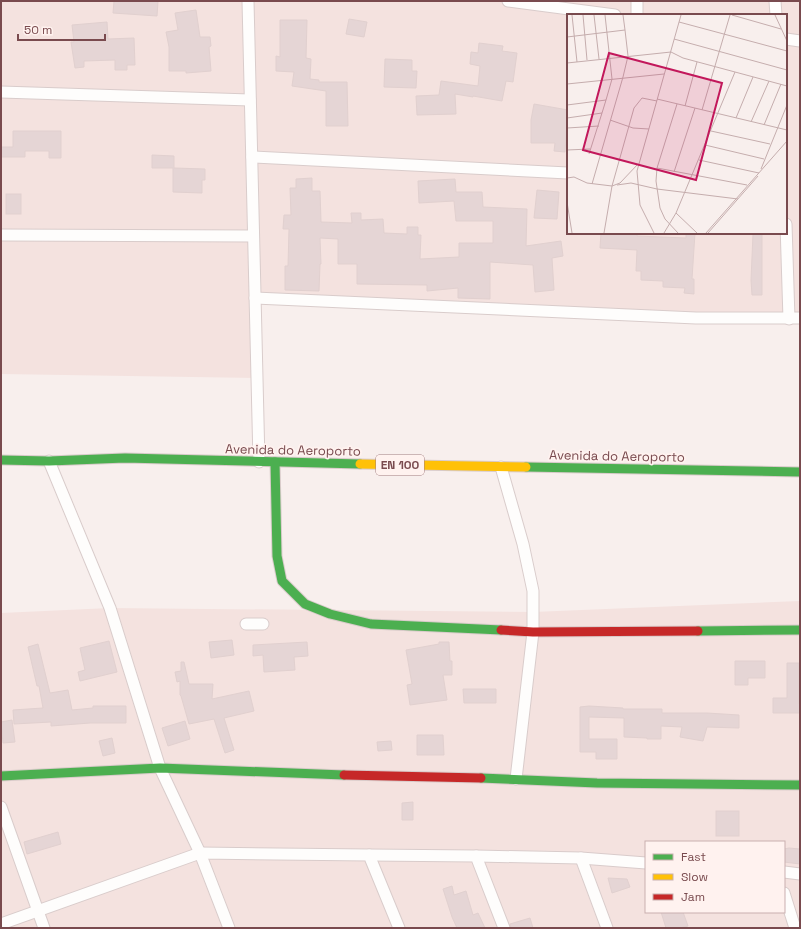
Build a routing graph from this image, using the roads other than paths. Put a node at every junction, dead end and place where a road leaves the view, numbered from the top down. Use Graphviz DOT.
graph roads {
  1 [pos="248,1"];
  2 [pos="508,1"];
  3 [pos="511,1"];
  4 [pos="637,1"];
  5 [pos="775,1"];
  6 [pos="608,14"];
  7 [pos="637,14"];
  8 [pos="776,14"];
  9 [pos="787,40"];
  10 [pos="800,41"];
  11 [pos="1,92"];
  12 [pos="250,100"];
  13 [pos="252,156"];
  14 [pos="567,173"];
  15 [pos="787,234"];
  16 [pos="1,235"];
  17 [pos="254,236"];
  18 [pos="255,298"];
  19 [pos="794,319"];
  20 [pos="1,460"];
  21 [pos="49,461"];
  22 [pos="259,462"];
  23 [pos="275,462"];
  24 [pos="501,466"];
  25 [pos="799,472"];
  26 [pos="246,624"];
  27 [pos="263,624"];
  28 [pos="800,630"];
  29 [pos="533,632"];
  30 [pos="160,768"];
  31 [pos="1,776"];
  32 [pos="516,779"];
  33 [pos="800,785"];
  34 [pos="1,807"];
  35 [pos="200,854"];
  36 [pos="369,855"];
  37 [pos="476,856"];
  38 [pos="581,858"];
  39 [pos="645,863"];
  40 [pos="785,872"];
  41 [pos="800,874"];
  42 [pos="785,896"];
  43 [pos="38,910"];
  44 [pos="1,924"];
  45 [pos="44,928"];
  46 [pos="229,928"];
  47 [pos="399,928"];
  48 [pos="504,928"];
  49 [pos="607,928"];
  50 [pos="794,928"];
  1 -- 12 [label="street"];
  2 -- 3 [label="street"];
  3 -- 6 [label="street"];
  4 -- 7 [label="street"];
  5 -- 8 [label="street"];
  9 -- 10 [label="street"];
  11 -- 12 [label="street"];
  12 -- 13 [label="street"];
  13 -- 14 [label="street"];
  13 -- 17 [label="street"];
  15 -- 19 [label="street"];
  16 -- 17 [label="street"];
  17 -- 18 [label="street"];
  18 -- 19 [label="street"];
  18 -- 22 [label="street"];
  20 -- 21 [label="street, Avenida do Aeroporto / EN 100"];
  21 -- 22 [label="street, Avenida do Aeroporto / EN 100"];
  21 -- 30 [label="street"];
  22 -- 23 [label="street, Avenida do Aeroporto / EN 100"];
  23 -- 24 [label="street, Avenida do Aeroporto / EN 100"];
  23 -- 29 [label="street"];
  24 -- 25 [label="street, Avenida do Aeroporto / EN 100"];
  24 -- 29 [label="street"];
  26 -- 27 [label="street"];
  28 -- 29 [label="street"];
  29 -- 32 [label="street"];
  30 -- 31 [label="street"];
  30 -- 32 [label="street"];
  30 -- 35 [label="street"];
  32 -- 33 [label="street"];
  34 -- 43 [label="street"];
  35 -- 36 [label="street"];
  35 -- 43 [label="street"];
  35 -- 46 [label="street"];
  36 -- 37 [label="street"];
  36 -- 47 [label="street"];
  37 -- 38 [label="street"];
  37 -- 48 [label="street"];
  38 -- 39 [label="street"];
  38 -- 49 [label="street"];
  40 -- 41 [label="street"];
  42 -- 50 [label="street"];
  43 -- 44 [label="street"];
  43 -- 45 [label="street"];
}
